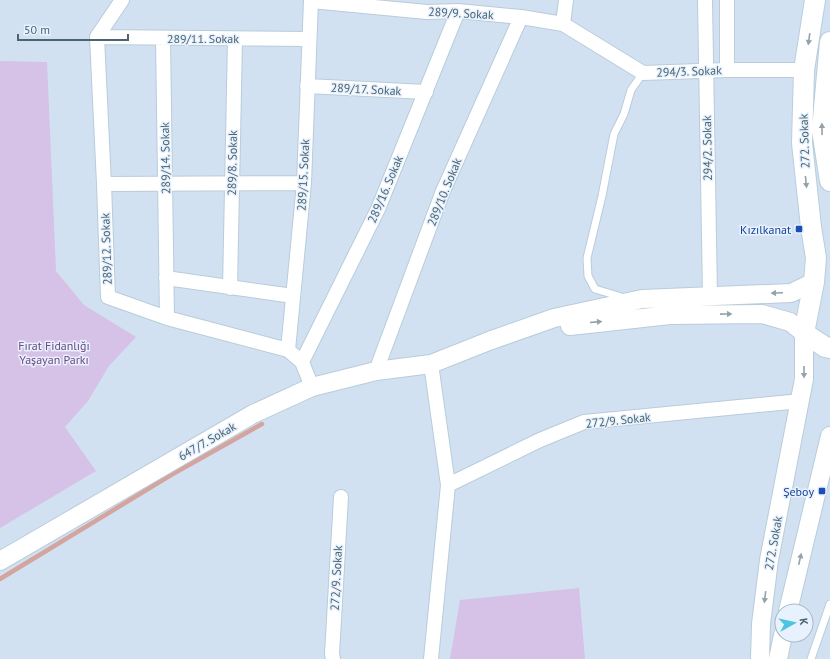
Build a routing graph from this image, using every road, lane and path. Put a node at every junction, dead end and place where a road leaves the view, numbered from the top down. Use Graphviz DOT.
graph roads {
  1 [pos="122,0"];
  2 [pos="566,0"];
  3 [pos="705,0"];
  4 [pos="727,0"];
  5 [pos="815,0"];
  6 [pos="311,1"];
  7 [pos="427,6"];
  8 [pos="458,12"];
  9 [pos="521,17"];
  10 [pos="563,24"];
  11 [pos="97,37"];
  12 [pos="163,38"];
  13 [pos="235,39"];
  14 [pos="309,39"];
  15 [pos="830,42"];
  16 [pos="727,70"];
  17 [pos="804,70"];
  18 [pos="705,71"];
  19 [pos="643,73"];
  20 [pos="307,86"];
  21 [pos="426,92"];
  22 [pos="830,181"];
  23 [pos="166,183"];
  24 [pos="232,183"];
  25 [pos="304,183"];
  26 [pos="104,184"];
  27 [pos="822,277"];
  28 [pos="166,278"];
  29 [pos="230,288"];
  30 [pos="293,296"];
  31 [pos="710,296"];
  32 [pos="632,301"];
  33 [pos="167,318"];
  34 [pos="804,333"];
  35 [pos="489,341"];
  36 [pos="830,348"];
  37 [pos="288,350"];
  38 [pos="302,362"];
  39 [pos="431,364"];
  40 [pos="376,371"];
  41 [pos="312,387"];
  42 [pos="800,401"];
  43 [pos="830,436"];
  44 [pos="448,485"];
  45 [pos="340,497"];
  46 [pos="0,561"];
  47 [pos="790,603"];
  48 [pos="830,604"];
  49 [pos="822,627"];
  50 [pos="830,630"];
  51 [pos="781,643"];
  52 [pos="763,658"];
  53 [pos="333,659"];
  54 [pos="431,659"];
  55 [pos="778,659"];
  56 [pos="811,659"];
  1 -- 11 [label="street"];
  2 -- 10 [label="street"];
  3 -- 18 [label="street, 294/2. Sokak"];
  4 -- 16 [label="street"];
  5 -- 17 [label="main road, 272. Sokak, one-way"];
  6 -- 7 [label="street, 289/9. Sokak"];
  6 -- 14 [label="street, 289/15. Sokak"];
  7 -- 8 [label="street, 289/9. Sokak"];
  8 -- 9 [label="street, 289/9. Sokak"];
  8 -- 21 [label="street, 289/16. Sokak"];
  9 -- 10 [label="street, 289/9. Sokak"];
  9 -- 40 [label="street, 289/10. Sokak"];
  10 -- 19 [label="street, 294/3. Sokak"];
  11 -- 12 [label="street, 289/11. Sokak"];
  11 -- 26 [label="street, 289/12. Sokak"];
  12 -- 13 [label="street, 289/11. Sokak"];
  12 -- 23 [label="street, 289/14. Sokak"];
  13 -- 14 [label="street, 289/11. Sokak"];
  13 -- 24 [label="street, 289/8. Sokak"];
  14 -- 20 [label="street, 289/15. Sokak"];
  22 -- 15 [label="main road, 272. Sokak, one-way"];
  16 -- 17 [label="street, 294/3. Sokak"];
  16 -- 18 [label="street, 294/3. Sokak"];
  17 -- 27 [label="main road, 272. Sokak, one-way"];
  18 -- 19 [label="street, 294/3. Sokak"];
  18 -- 31 [label="street, 294/2. Sokak"];
  19 -- 32 [label="lane"];
  20 -- 21 [label="street, 289/17. Sokak"];
  20 -- 25 [label="street, 289/15. Sokak"];
  21 -- 38 [label="street, 289/16. Sokak"];
  23 -- 24 [label="street"];
  23 -- 26 [label="street"];
  23 -- 28 [label="street, 289/14. Sokak"];
  24 -- 25 [label="street"];
  24 -- 29 [label="street, 289/8. Sokak"];
  25 -- 30 [label="street, 289/15. Sokak"];
  26 -- 33 [label="street, 289/12. Sokak"];
  27 -- 31 [label="street, one-way"];
  27 -- 34 [label="main road, 272. Sokak"];
  28 -- 29 [label="street"];
  28 -- 33 [label="street, 289/14. Sokak"];
  29 -- 30 [label="street"];
  30 -- 37 [label="street, 289/15. Sokak"];
  31 -- 32 [label="street"];
  32 -- 35 [label="street"];
  33 -- 37 [label="street, 289/12. Sokak"];
  35 -- 34 [label="street, one-way"];
  34 -- 36 [label="main road"];
  34 -- 42 [label="street, 272. Sokak, one-way"];
  35 -- 39 [label="street, 647/7. Sokak"];
  37 -- 38 [label="street, 289/12. Sokak"];
  38 -- 41 [label="street, 289/12. Sokak"];
  39 -- 40 [label="street, 647/7. Sokak"];
  39 -- 44 [label="street"];
  40 -- 41 [label="street, 647/7. Sokak"];
  41 -- 46 [label="street, 647/7. Sokak"];
  42 -- 44 [label="street, 272/9. Sokak"];
  42 -- 52 [label="street, 272. Sokak, one-way"];
  47 -- 43 [label="street, one-way"];
  44 -- 54 [label="street"];
  45 -- 53 [label="street, 272/9. Sokak"];
  48 -- 49 [label="lane"];
  49 -- 50 [label="lane"];
  49 -- 56 [label="lane"];
  51 -- 55 [label="street"];
}
